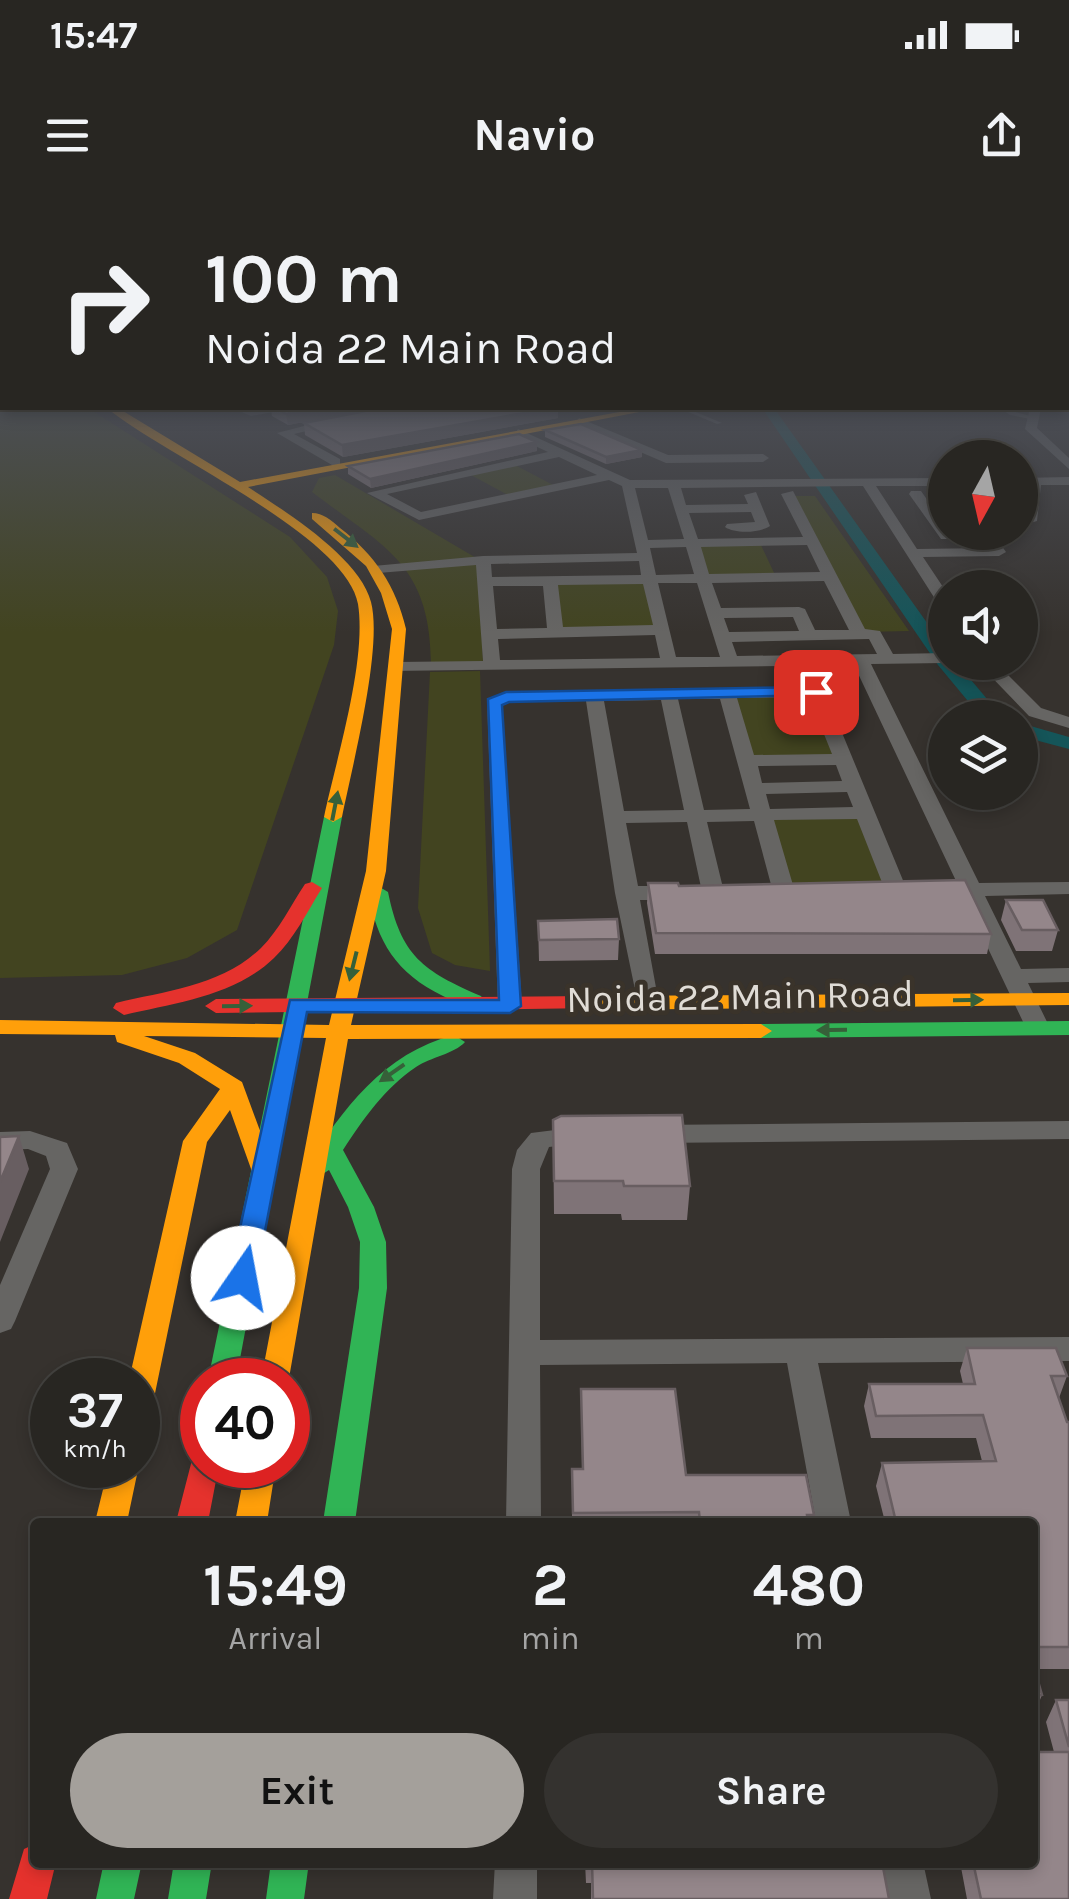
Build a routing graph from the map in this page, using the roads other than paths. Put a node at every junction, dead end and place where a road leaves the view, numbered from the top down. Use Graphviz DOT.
graph roads {
  1 [pos="229,474"];
  2 [pos="235,474"];
  3 [pos="282,474"];
  4 [pos="309,474"];
  5 [pos="451,474"];
  6 [pos="466,474"];
  7 [pos="605,474"];
  8 [pos="232,476"];
  9 [pos="609,476"];
  10 [pos="263,478"];
  11 [pos="546,478"];
  12 [pos="420,481"];
  13 [pos="1069,481"];
  14 [pos="1038,482"];
  15 [pos="928,483"];
  16 [pos="628,484"];
  17 [pos="561,486"];
  18 [pos="797,487"];
  19 [pos="871,488"];
  20 [pos="916,494"];
  21 [pos="928,494"];
  22 [pos="677,496"];
  23 [pos="290,498"];
  24 [pos="505,498"];
  25 [pos="754,502"];
  26 [pos="464,506"];
  27 [pos="690,536"];
  28 [pos="924,536"];
  29 [pos="928,536"];
  30 [pos="812,541"];
  31 [pos="764,542"];
  32 [pos="998,550"];
  33 [pos="643,551"];
  34 [pos="912,552"];
  35 [pos="483,560"];
  36 [pos="378,569"];
  37 [pos="830,576"];
  38 [pos="928,576"];
  39 [pos="779,578"];
  40 [pos="704,579"];
  41 [pos="650,580"];
  42 [pos="550,581"];
  43 [pos="485,582"];
  44 [pos="791,594"];
  45 [pos="839,594"];
  46 [pos="712,605"];
  47 [pos="800,612"];
  48 [pos="662,630"];
  49 [pos="556,633"];
  50 [pos="490,634"];
  51 [pos="859,634"];
  52 [pos="809,635"];
  53 [pos="722,637"];
  54 [pos="928,658"];
  55 [pos="860,659"];
  56 [pos="888,659"];
  57 [pos="802,660"];
  58 [pos="730,661"];
  59 [pos="669,662"];
  60 [pos="492,665"];
  61 [pos="396,667"];
  62 [pos="1003,680"];
  63 [pos="816,692"];
  64 [pos="727,693"];
  65 [pos="668,694"];
  66 [pos="594,696"];
  67 [pos="1069,723"];
  68 [pos="843,758"];
  69 [pos="746,760"];
  70 [pos="854,786"];
  71 [pos="754,789"];
  72 [pos="865,813"];
  73 [pos="762,815"];
  74 [pos="696,816"];
  75 [pos="614,817"];
  76 [pos="323,870"];
  77 [pos="376,872"];
  78 [pos="1069,888"];
  79 [pos="972,890"];
  80 [pos="784,891"];
  81 [pos="626,894"];
  82 [pos="1069,975"];
  83 [pos="1014,976"];
  84 [pos="1069,999"];
  85 [pos="1024,1000"];
  86 [pos="647,1004"];
  87 [pos="297,1005"];
  88 [pos="344,1006"];
  89 [pos="486,1006"];
  90 [pos="510,1006"];
  91 [pos="0,1008"];
  92 [pos="124,1008"];
  93 [pos="95,1026"];
  94 [pos="0,1027"];
  95 [pos="1038,1028"];
  96 [pos="1069,1028"];
  97 [pos="291,1031"];
  98 [pos="338,1032"];
  99 [pos="515,1034"];
  100 [pos="234,1087"];
  101 [pos="1069,1130"];
  102 [pos="0,1140"];
  103 [pos="330,1149"];
  104 [pos="264,1175"];
  105 [pos="310,1180"];
  106 [pos="0,1321"];
  107 [pos="800,1351"];
  108 [pos="527,1353"];
  109 [pos="1067,1355"];
  110 [pos="148,1358"];
  111 [pos="227,1358"];
  112 [pos="280,1358"];
  113 [pos="119,1488"];
  114 [pos="199,1488"];
  115 [pos="257,1488"];
  116 [pos="112,1518"];
  117 [pos="193,1518"];
  118 [pos="252,1518"];
  119 [pos="340,1518"];
  120 [pos="523,1518"];
  121 [pos="833,1518"];
  122 [pos="35,1868"];
  123 [pos="121,1868"];
  124 [pos="192,1868"];
  125 [pos="289,1868"];
  126 [pos="516,1868"];
  127 [pos="903,1868"];
  128 [pos="28,1899"];
  129 [pos="115,1899"];
  130 [pos="187,1899"];
  131 [pos="285,1899"];
  132 [pos="516,1899"];
  133 [pos="909,1899"];
  1 -- 8 [label="street"];
  2 -- 8 [label="street"];
  3 -- 10 [label="street"];
  4 -- 23 [label="street"];
  5 -- 12 [label="street"];
  6 -- 24 [label="street"];
  7 -- 9 [label="street"];
  8 -- 10 [label="street"];
  76 -- 8 [label="street, one-way"];
  9 -- 16 [label="street"];
  9 -- 17 [label="street"];
  10 -- 23 [label="street"];
  11 -- 17 [label="street"];
  12 -- 26 [label="street"];
  12 -- 26 [label="street"];
  13 -- 14 [label="street"];
  15 -- 19 [label="street"];
  16 -- 22 [label="street"];
  16 -- 33 [label="street"];
  17 -- 24 [label="street"];
  18 -- 19 [label="street"];
  18 -- 22 [label="street"];
  18 -- 25 [label="street"];
  18 -- 30 [label="street"];
  19 -- 20 [label="street"];
  19 -- 28 [label="street"];
  20 -- 21 [label="street"];
  20 -- 28 [label="street"];
  22 -- 25 [label="street"];
  22 -- 27 [label="street"];
  23 -- 36 [label="street, one-way"];
  24 -- 26 [label="street"];
  25 -- 27 [label="street"];
  27 -- 31 [label="street"];
  27 -- 33 [label="street"];
  27 -- 40 [label="street"];
  28 -- 29 [label="street"];
  28 -- 34 [label="street"];
  30 -- 31 [label="street"];
  30 -- 37 [label="street"];
  31 -- 39 [label="street"];
  32 -- 34 [label="street"];
  33 -- 35 [label="street"];
  33 -- 41 [label="street"];
  34 -- 38 [label="street"];
  35 -- 36 [label="street"];
  35 -- 43 [label="street"];
  36 -- 61 [label="street"];
  37 -- 39 [label="street"];
  37 -- 45 [label="street"];
  39 -- 40 [label="street"];
  40 -- 41 [label="street"];
  40 -- 46 [label="street"];
  41 -- 42 [label="street"];
  41 -- 48 [label="street"];
  42 -- 43 [label="street"];
  42 -- 49 [label="street"];
  43 -- 50 [label="street"];
  44 -- 45 [label="street"];
  44 -- 46 [label="street"];
  44 -- 47 [label="street"];
  45 -- 51 [label="street"];
  46 -- 47 [label="street"];
  46 -- 53 [label="street"];
  47 -- 52 [label="street"];
  48 -- 49 [label="street"];
  48 -- 59 [label="street"];
  49 -- 50 [label="street"];
  50 -- 60 [label="street"];
  51 -- 52 [label="street"];
  51 -- 56 [label="street"];
  52 -- 53 [label="street"];
  53 -- 58 [label="street"];
  54 -- 56 [label="street"];
  55 -- 56 [label="street"];
  55 -- 57 [label="street"];
  55 -- 79 [label="street"];
  57 -- 58 [label="street"];
  57 -- 63 [label="street"];
  58 -- 59 [label="street"];
  59 -- 60 [label="street"];
  60 -- 61 [label="street"];
  61 -- 77 [label="street"];
  62 -- 67 [label="street"];
  63 -- 64 [label="street"];
  63 -- 68 [label="street"];
  64 -- 65 [label="street"];
  64 -- 69 [label="street"];
  65 -- 66 [label="street"];
  65 -- 74 [label="street"];
  66 -- 75 [label="street"];
  66 -- 90 [label="street"];
  68 -- 69 [label="street"];
  68 -- 70 [label="street"];
  69 -- 71 [label="street"];
  70 -- 71 [label="street"];
  70 -- 72 [label="street"];
  71 -- 73 [label="street"];
  72 -- 73 [label="street"];
  72 -- 79 [label="street"];
  73 -- 74 [label="street"];
  73 -- 80 [label="street"];
  74 -- 75 [label="street"];
  74 -- 81 [label="street"];
  75 -- 81 [label="street"];
  76 -- 87 [label="street"];
  76 -- 92 [label="street"];
  77 -- 88 [label="street, one-way"];
  77 -- 89 [label="street"];
  78 -- 79 [label="street"];
  79 -- 83 [label="street"];
  81 -- 86 [label="street"];
  82 -- 83 [label="street"];
  83 -- 85 [label="street"];
  84 -- 85 [label="street, Noida 22 Main Road"];
  86 -- 85 [label="street, Noida 22 Main Road, one-way"];
  85 -- 95 [label="street"];
  86 -- 90 [label="street, Noida 22 Main Road"];
  87 -- 88 [label="street, Noida 22 Main Road"];
  92 -- 87 [label="street, Noida 22 Main Road, one-way"];
  87 -- 97 [label="street"];
  88 -- 89 [label="street, Noida 22 Main Road"];
  88 -- 98 [label="street"];
  89 -- 90 [label="street, Noida 22 Main Road"];
  91 -- 92 [label="street"];
  93 -- 94 [label="street, Noida 22 Main Road"];
  93 -- 97 [label="street, Noida 22 Main Road"];
  93 -- 100 [label="street"];
  95 -- 96 [label="street, Noida 22 Main Road"];
  95 -- 99 [label="street, Noida 22 Main Road, one-way"];
  97 -- 98 [label="street, Noida 22 Main Road"];
  97 -- 104 [label="street"];
  98 -- 99 [label="street, Noida 22 Main Road"];
  98 -- 105 [label="street"];
  99 -- 103 [label="street, one-way"];
  100 -- 104 [label="street"];
  100 -- 110 [label="street"];
  101 -- 108 [label="street"];
  102 -- 106 [label="street"];
  103 -- 105 [label="street"];
  103 -- 119 [label="street"];
  104 -- 111 [label="street"];
  105 -- 112 [label="street"];
  107 -- 108 [label="street"];
  107 -- 109 [label="street"];
  107 -- 121 [label="street"];
  108 -- 120 [label="street"];
  113 -- 116 [label="street"];
  114 -- 117 [label="street"];
  115 -- 118 [label="street"];
  122 -- 128 [label="street"];
  123 -- 129 [label="street"];
  124 -- 130 [label="street"];
  125 -- 131 [label="street"];
  126 -- 132 [label="street"];
  127 -- 133 [label="street"];
}
